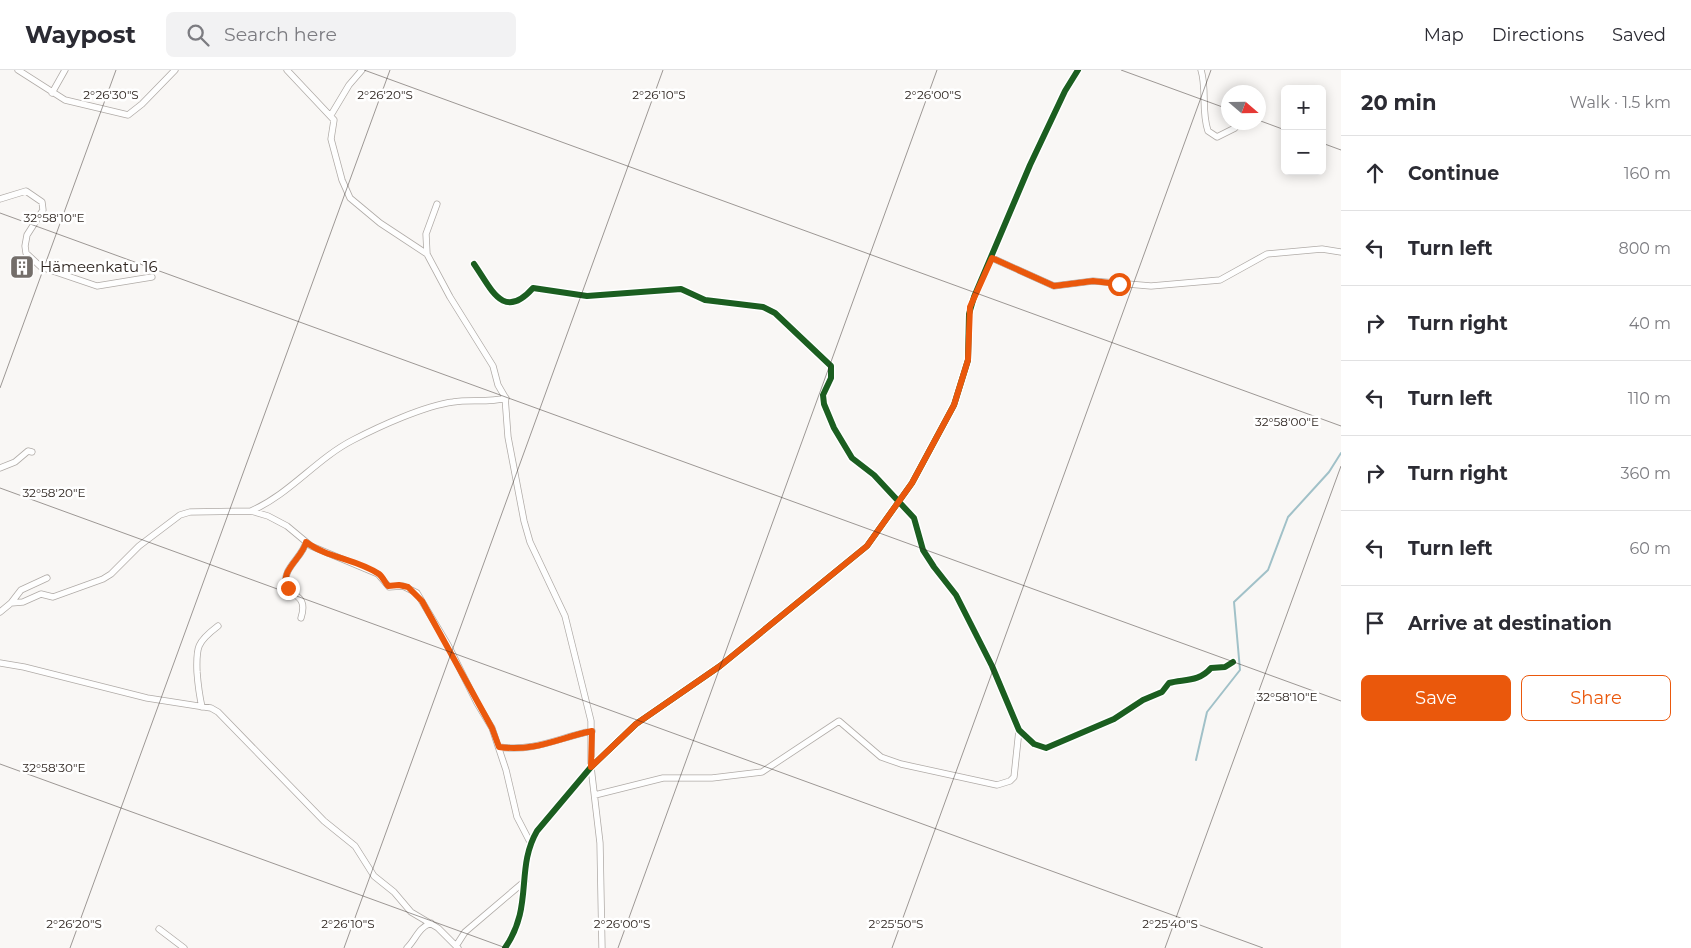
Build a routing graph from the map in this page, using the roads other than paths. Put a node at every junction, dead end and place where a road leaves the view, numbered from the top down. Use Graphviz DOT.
graph roads {
  1 [pos="18,70"];
  2 [pos="65,70"];
  3 [pos="175,70"];
  4 [pos="287,70"];
  5 [pos="362,70"];
  6 [pos="1078,70"];
  7 [pos="1201,70"];
  8 [pos="52,93"];
  9 [pos="331,115"];
  10 [pos="1231,130"];
  11 [pos="0,198"];
  12 [pos="437,204"];
  13 [pos="1341,252"];
  14 [pos="427,254"];
  15 [pos="992,258"];
  16 [pos="474,264"];
  17 [pos="152,277"];
  18 [pos="506,398"];
  19 [pos="32,452"];
  20 [pos="0,468"];
  21 [pos="900,501"];
  22 [pos="251,511"];
  23 [pos="306,542"];
  24 [pos="47,578"];
  25 [pos="11,603"];
  26 [pos="0,612"];
  27 [pos="301,618"];
  28 [pos="218,626"];
  29 [pos="1233,662"];
  30 [pos="0,663"];
  31 [pos="202,707"];
  32 [pos="1019,730"];
  33 [pos="592,731"];
  34 [pos="499,747"];
  35 [pos="591,767"];
  36 [pos="595,795"];
  37 [pos="530,842"];
  38 [pos="525,881"];
  39 [pos="431,923"];
  40 [pos="159,928"];
  41 [pos="457,947"];
  42 [pos="184,948"];
  43 [pos="407,948"];
  44 [pos="505,948"];
  45 [pos="602,948"];
  1 -- 8 [label="street"];
  2 -- 8 [label="street"];
  3 -- 8 [label="street"];
  4 -- 9 [label="street"];
  5 -- 9 [label="street"];
  6 -- 15 [label="street"];
  7 -- 10 [label="street"];
  9 -- 14 [label="street"];
  11 -- 17 [label="street"];
  12 -- 14 [label="street"];
  13 -- 15 [label="street"];
  14 -- 18 [label="street"];
  15 -- 21 [label="street"];
  16 -- 21 [label="street"];
  18 -- 22 [label="street"];
  18 -- 33 [label="street"];
  19 -- 20 [label="street"];
  21 -- 32 [label="street"];
  21 -- 35 [label="street"];
  22 -- 23 [label="street"];
  22 -- 25 [label="street"];
  23 -- 27 [label="street"];
  23 -- 34 [label="street"];
  24 -- 25 [label="street"];
  25 -- 26 [label="street"];
  28 -- 31 [label="street"];
  29 -- 32 [label="street"];
  30 -- 31 [label="street"];
  31 -- 39 [label="street"];
  32 -- 36 [label="street"];
  33 -- 34 [label="street"];
  33 -- 35 [label="street"];
  34 -- 37 [label="street"];
  35 -- 36 [label="street"];
  35 -- 37 [label="street"];
  36 -- 45 [label="street"];
  37 -- 38 [label="street"];
  38 -- 41 [label="street"];
  38 -- 44 [label="street"];
  39 -- 41 [label="street"];
  39 -- 43 [label="street"];
  40 -- 42 [label="street"];
}
